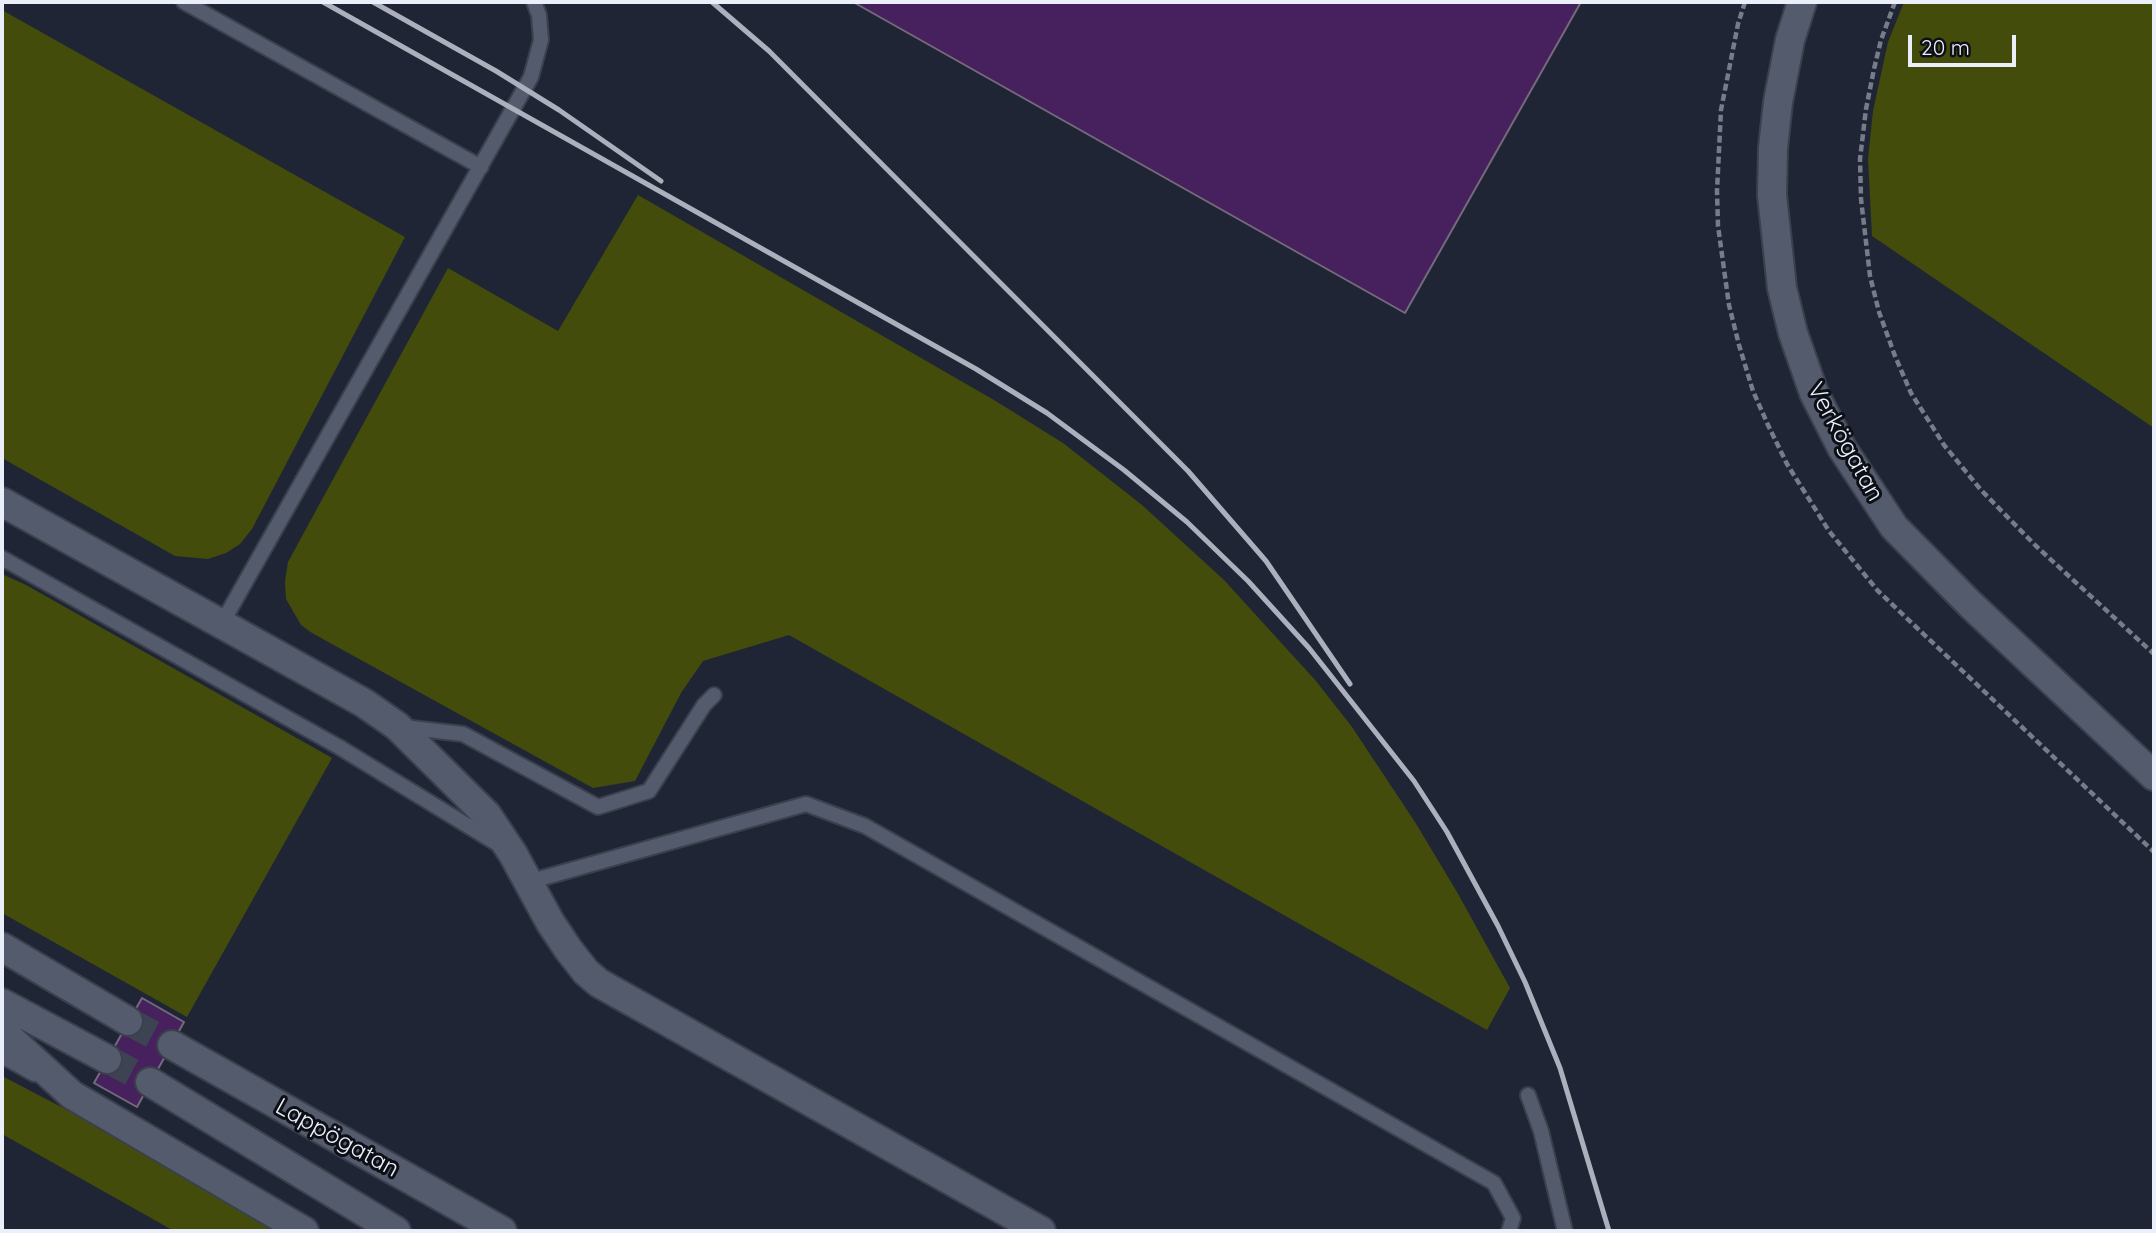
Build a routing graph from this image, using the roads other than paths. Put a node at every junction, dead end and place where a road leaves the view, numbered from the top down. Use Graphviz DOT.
graph roads {
  1 [pos="184,2"];
  2 [pos="534,2"];
  3 [pos="1802,2"];
  4 [pos="481,167"];
  5 [pos="2,502"];
  6 [pos="2,558"];
  7 [pos="220,625"];
  8 [pos="714,695"];
  9 [pos="397,726"];
  10 [pos="2154,776"];
  11 [pos="513,854"];
  12 [pos="528,882"];
  13 [pos="2,947"];
  14 [pos="2,1003"];
  15 [pos="128,1021"];
  16 [pos="2,1031"];
  17 [pos="172,1045"];
  18 [pos="2,1056"];
  19 [pos="107,1059"];
  20 [pos="150,1083"];
  21 [pos="72,1095"];
  22 [pos="1528,1095"];
  23 [pos="304,1231"];
  24 [pos="396,1231"];
  25 [pos="502,1231"];
  26 [pos="1041,1231"];
  27 [pos="1509,1231"];
  28 [pos="1565,1231"];
  1 -- 4 [label="lane"];
  2 -- 4 [label="lane"];
  3 -- 10 [label="street, Verkögatan"];
  4 -- 7 [label="lane"];
  5 -- 7 [label="street"];
  6 -- 11 [label="lane"];
  7 -- 9 [label="street"];
  8 -- 9 [label="lane"];
  9 -- 11 [label="street"];
  11 -- 12 [label="street"];
  12 -- 26 [label="street"];
  12 -- 27 [label="lane"];
  13 -- 15 [label="street"];
  14 -- 19 [label="street"];
  16 -- 21 [label="street"];
  17 -- 25 [label="street, Lappögatan"];
  18 -- 21 [label="lane"];
  20 -- 24 [label="street"];
  21 -- 23 [label="street"];
  22 -- 28 [label="lane"];
}
